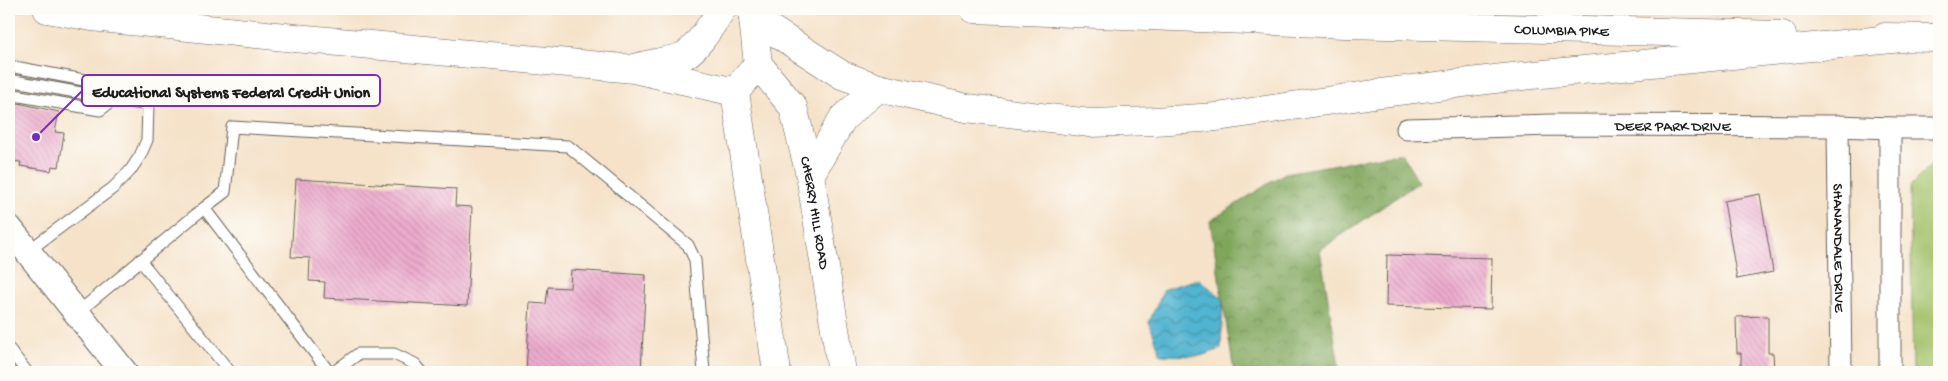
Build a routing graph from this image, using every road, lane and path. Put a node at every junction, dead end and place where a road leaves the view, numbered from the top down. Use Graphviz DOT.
graph roads {
  1 [pos="47,9"];
  2 [pos="722,9"];
  3 [pos="974,9"];
  4 [pos="752,13"];
  5 [pos="1902,38"];
  6 [pos="1939,38"];
  7 [pos="757,56"];
  8 [pos="9,66"];
  9 [pos="634,69"];
  10 [pos="9,80"];
  11 [pos="878,88"];
  12 [pos="735,92"];
  13 [pos="9,94"];
  14 [pos="115,99"];
  15 [pos="1838,126"];
  16 [pos="1890,128"];
  17 [pos="1939,128"];
  18 [pos="1407,129"];
  19 [pos="810,175"];
  20 [pos="204,208"];
  21 [pos="14,237"];
  22 [pos="140,260"];
  23 [pos="76,313"];
  24 [pos="9,349"];
  25 [pos="27,372"];
  26 [pos="124,372"];
  27 [pos="230,372"];
  28 [pos="329,372"];
  29 [pos="334,372"];
  30 [pos="422,372"];
  31 [pos="704,372"];
  32 [pos="776,372"];
  33 [pos="842,372"];
  34 [pos="1841,372"];
  35 [pos="1890,372"];
  1 -- 9 [label="main road"];
  2 -- 9 [label="main road"];
  3 -- 5 [label="main road, COLUMBIA PIKE"];
  4 -- 7 [label="main road"];
  4 -- 11 [label="main road"];
  5 -- 6 [label="main road, COLUMBIA PIKE"];
  5 -- 11 [label="main road"];
  7 -- 12 [label="main road"];
  7 -- 19 [label="main road, CHERRY HILL ROAD"];
  8 -- 14 [label="lane"];
  9 -- 12 [label="main road"];
  10 -- 14 [label="lane"];
  11 -- 19 [label="main road"];
  12 -- 32 [label="main road"];
  13 -- 14 [label="lane"];
  14 -- 21 [label="lane"];
  15 -- 16 [label="street, DEER PARK DRIVE"];
  15 -- 18 [label="street, DEER PARK DRIVE"];
  15 -- 34 [label="street, SHANANDALE DRIVE"];
  16 -- 17 [label="street, DEER PARK DRIVE"];
  16 -- 35 [label="street"];
  19 -- 33 [label="main road, CHERRY HILL ROAD"];
  20 -- 22 [label="lane"];
  20 -- 28 [label="lane"];
  20 -- 31 [label="lane"];
  21 -- 23 [label="street"];
  22 -- 23 [label="lane"];
  22 -- 27 [label="lane"];
  23 -- 26 [label="street"];
  24 -- 25 [label="lane"];
  29 -- 30 [label="lane"];
}
